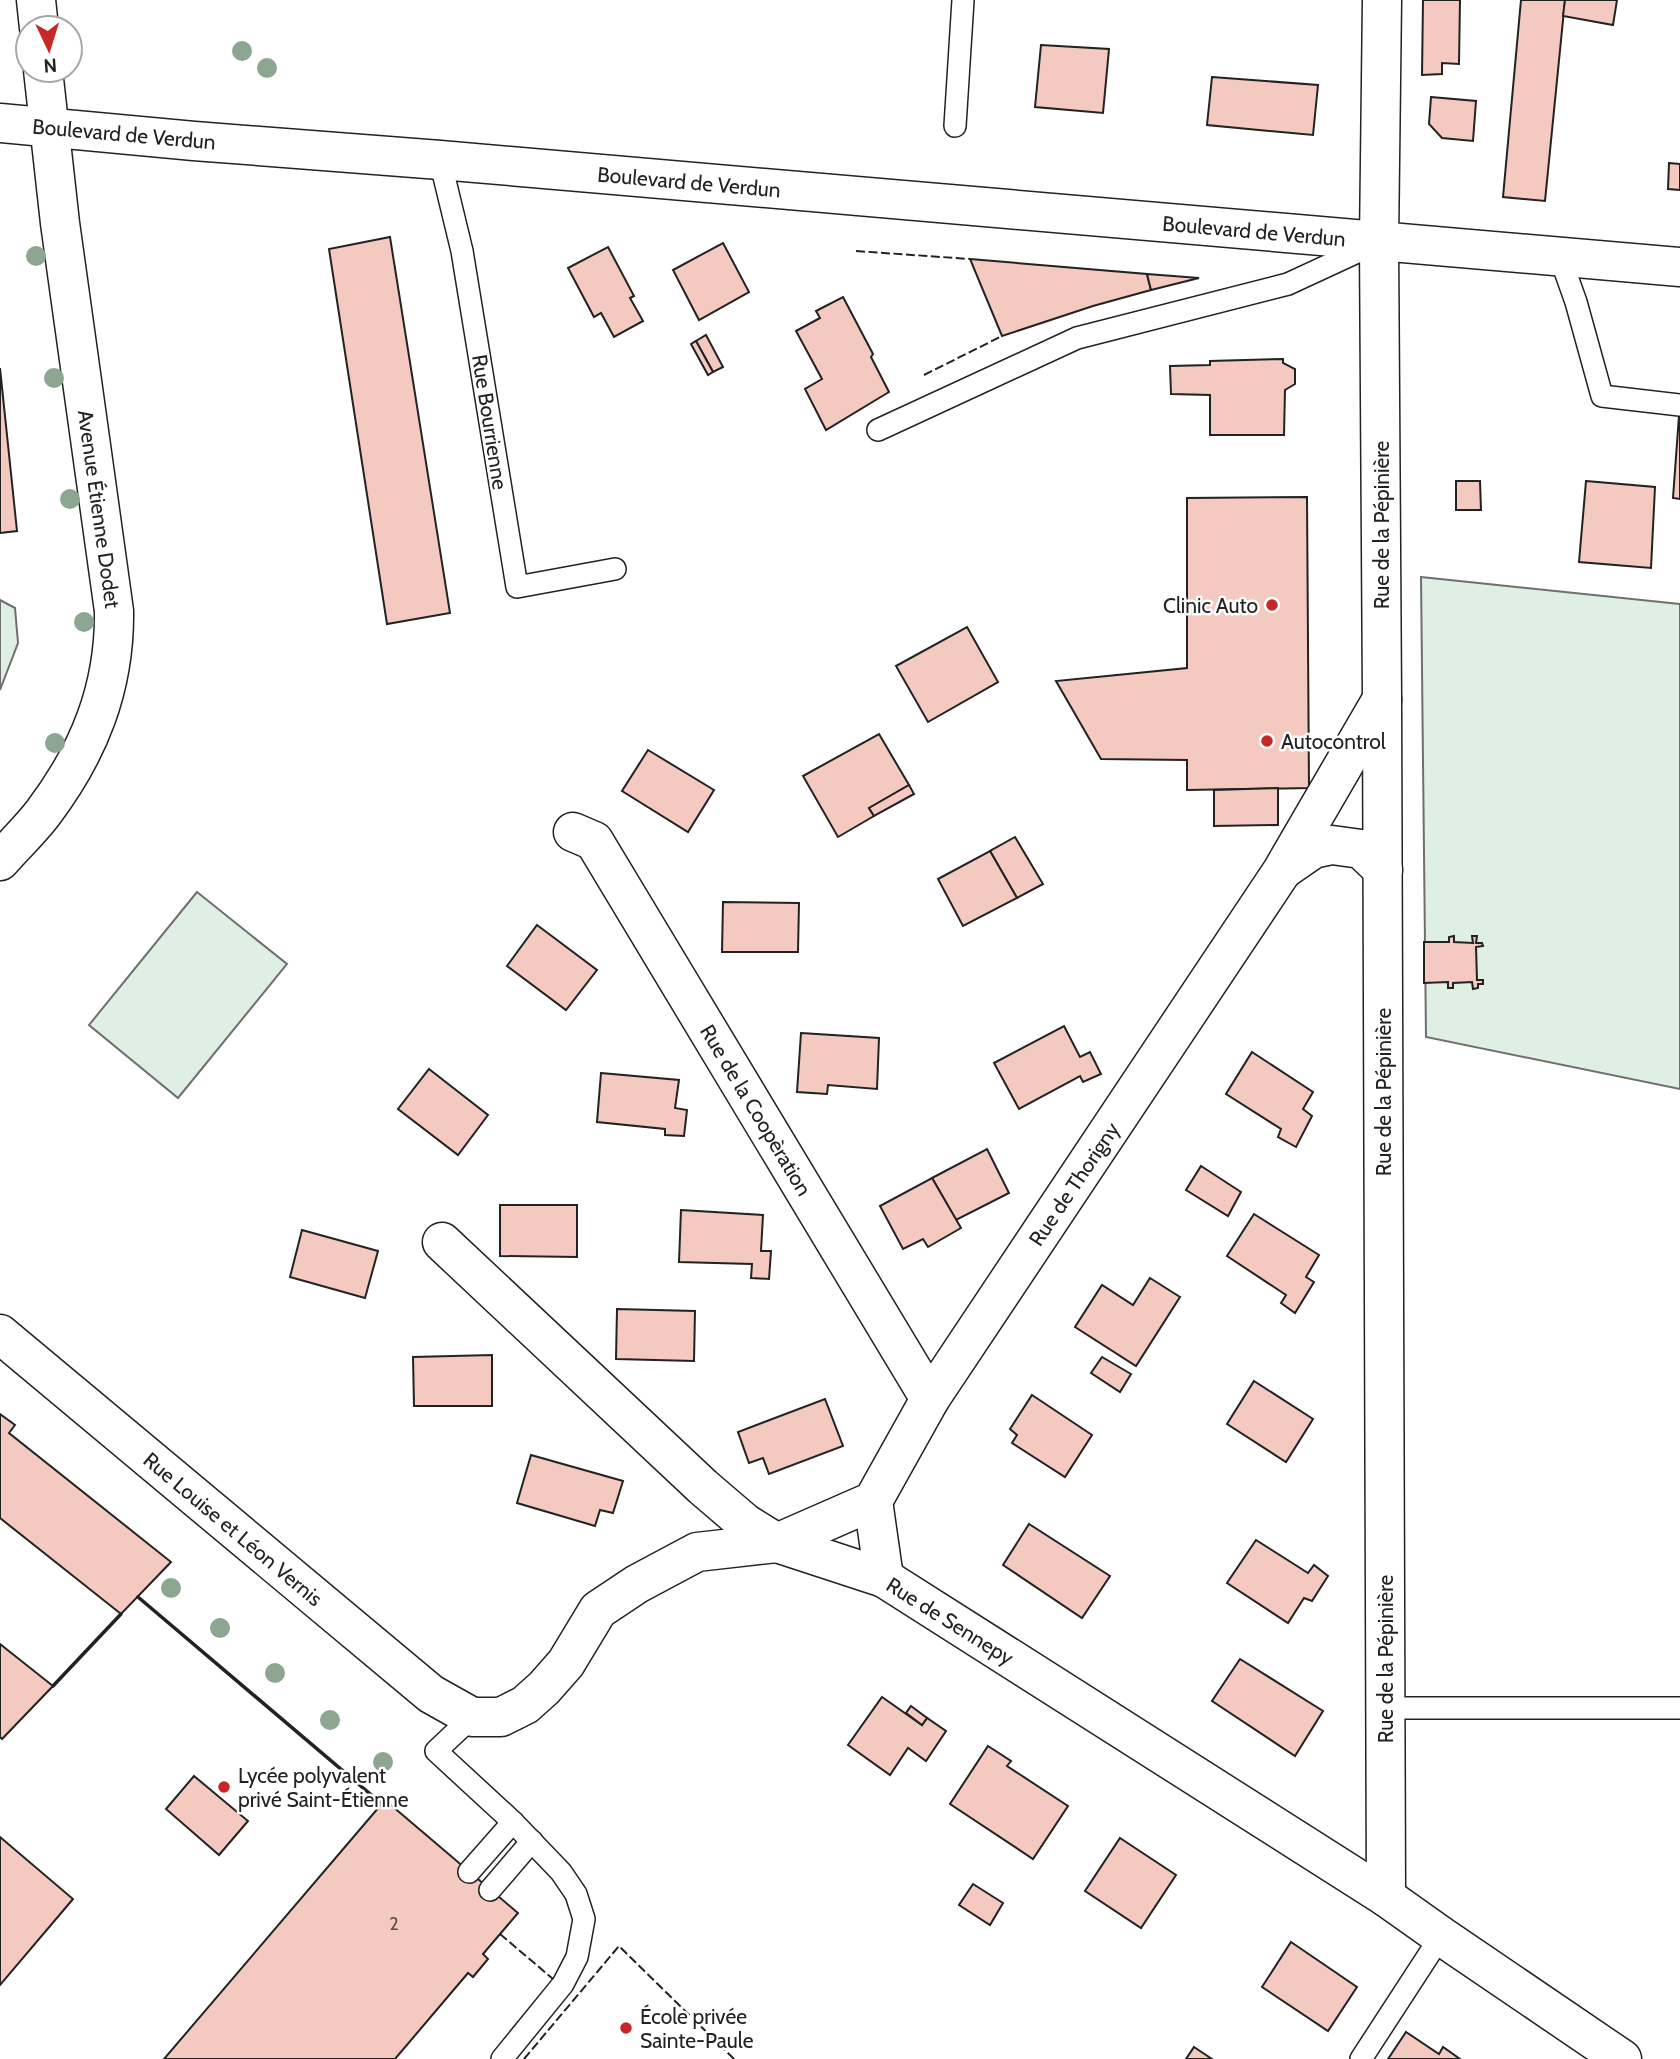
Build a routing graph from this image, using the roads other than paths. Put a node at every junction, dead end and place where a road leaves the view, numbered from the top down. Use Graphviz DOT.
graph roads {
  1 [pos="963,0"];
  2 [pos="1382,0"];
  3 [pos="44,84"];
  4 [pos="0,123"];
  5 [pos="49,126"];
  6 [pos="955,126"];
  7 [pos="440,160"];
  8 [pos="1378,242"];
  9 [pos="1560,257"];
  10 [pos="1680,267"];
  11 [pos="1680,405"];
  12 [pos="878,430"];
  13 [pos="615,569"];
  14 [pos="1382,699"];
  15 [pos="573,832"];
  16 [pos="0,861"];
  17 [pos="1383,870"];
  18 [pos="1282,871"];
  19 [pos="442,1242"];
  20 [pos="0,1334"];
  21 [pos="930,1399"];
  22 [pos="873,1501"];
  23 [pos="777,1543"];
  24 [pos="884,1578"];
  25 [pos="1680,1707"];
  26 [pos="1386,1708"];
  27 [pos="472,1717"];
  28 [pos="513,1822"];
  29 [pos="532,1842"];
  30 [pos="469,1872"];
  31 [pos="489,1889"];
  32 [pos="1386,1897"];
  33 [pos="1441,1937"];
  34 [pos="502,2059"];
  35 [pos="1361,2059"];
  36 [pos="1622,2059"];
  1 -- 6 [label="lane"];
  2 -- 8 [label="street, Rue de la Pépinière"];
  3 -- 5 [label="street, Avenue Étienne Dodet"];
  4 -- 5 [label="street, Boulevard de Verdun"];
  5 -- 7 [label="street, Boulevard de Verdun"];
  5 -- 16 [label="street, Avenue Étienne Dodet"];
  7 -- 8 [label="street, Boulevard de Verdun"];
  7 -- 13 [label="lane, Rue Bourrienne"];
  8 -- 9 [label="street, Boulevard de Verdun"];
  8 -- 12 [label="lane"];
  8 -- 14 [label="street, Rue de la Pépinière"];
  9 -- 10 [label="street, Boulevard de Verdun"];
  9 -- 11 [label="lane"];
  14 -- 17 [label="street, Rue de la Pépinière"];
  14 -- 18 [label="street, Rue de Thorigny"];
  15 -- 21 [label="street, Rue de la Coopèration"];
  17 -- 18 [label="street, Rue de Thorigny"];
  17 -- 26 [label="street, Rue de la Pépinière"];
  18 -- 21 [label="street, Rue de Thorigny"];
  19 -- 23 [label="street, Rue de Sennepy"];
  20 -- 27 [label="street, Rue Louise et Léon Vernis"];
  21 -- 22 [label="street, Rue de Thorigny"];
  22 -- 23 [label="street"];
  22 -- 24 [label="street"];
  23 -- 24 [label="street, Rue de Sennepy"];
  23 -- 27 [label="street"];
  24 -- 32 [label="street, Rue de Sennepy"];
  25 -- 26 [label="lane"];
  26 -- 32 [label="street, Rue de la Pépinière"];
  27 -- 28 [label="lane"];
  28 -- 29 [label="lane"];
  28 -- 30 [label="lane"];
  29 -- 31 [label="lane"];
  29 -- 34 [label="lane"];
  32 -- 33 [label="street"];
  33 -- 35 [label="lane"];
  33 -- 36 [label="street"];
}
